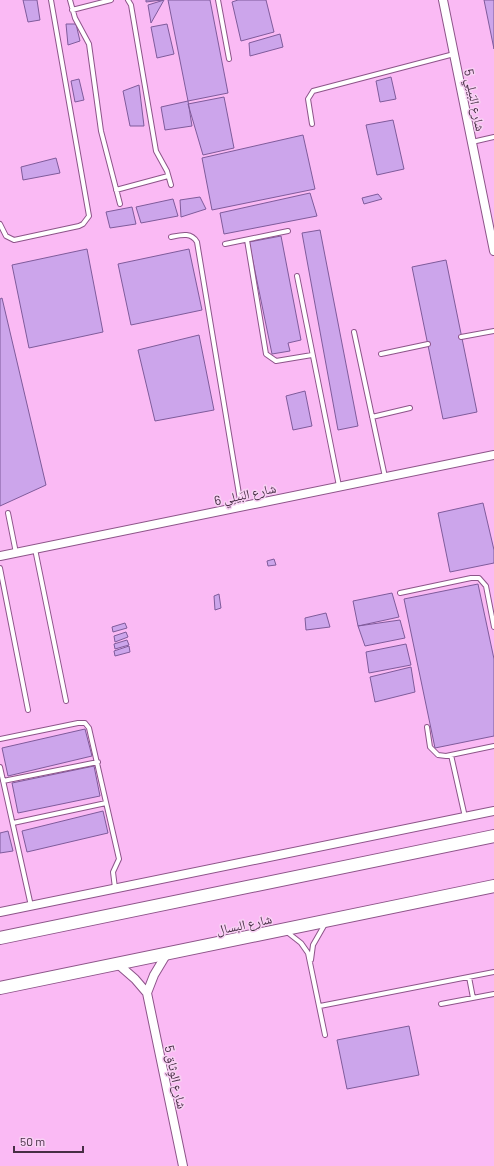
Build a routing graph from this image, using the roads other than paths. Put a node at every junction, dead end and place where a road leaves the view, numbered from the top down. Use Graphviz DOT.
graph roads {
  1 [pos="51,0"];
  2 [pos="70,0"];
  3 [pos="111,0"];
  4 [pos="128,0"];
  5 [pos="218,0"];
  6 [pos="443,0"];
  7 [pos="72,10"];
  8 [pos="454,54"];
  9 [pos="229,59"];
  10 [pos="312,124"];
  11 [pos="494,137"];
  12 [pos="472,142"];
  13 [pos="168,176"];
  14 [pos="171,185"];
  15 [pos="116,190"];
  16 [pos="120,204"];
  17 [pos="0,224"];
  18 [pos="288,231"];
  19 [pos="171,237"];
  20 [pos="246,240"];
  21 [pos="225,244"];
  22 [pos="494,251"];
  23 [pos="297,276"];
  24 [pos="494,331"];
  25 [pos="354,332"];
  26 [pos="462,337"];
  27 [pos="428,344"];
  28 [pos="381,354"];
  29 [pos="312,355"];
  30 [pos="410,408"];
  31 [pos="372,417"];
  32 [pos="494,455"];
  33 [pos="385,477"];
  34 [pos="339,487"];
  35 [pos="241,507"];
  36 [pos="8,513"];
  37 [pos="35,549"];
  38 [pos="16,553"];
  39 [pos="0,556"];
  40 [pos="0,568"];
  41 [pos="400,593"];
  42 [pos="492,605"];
  43 [pos="494,627"];
  44 [pos="66,701"];
  45 [pos="28,710"];
  46 [pos="427,727"];
  47 [pos="0,739"];
  48 [pos="494,746"];
  49 [pos="451,755"];
  50 [pos="98,762"];
  51 [pos="0,767"];
  52 [pos="3,781"];
  53 [pos="106,803"];
  54 [pos="494,811"];
  55 [pos="465,817"];
  56 [pos="12,823"];
  57 [pos="494,836"];
  58 [pos="494,886"];
  59 [pos="115,889"];
  60 [pos="31,906"];
  61 [pos="0,912"];
  62 [pos="328,920"];
  63 [pos="283,930"];
  64 [pos="0,938"];
  65 [pos="166,955"];
  66 [pos="119,964"];
  67 [pos="312,964"];
  68 [pos="494,972"];
  69 [pos="469,977"];
  70 [pos="0,988"];
  71 [pos="147,993"];
  72 [pos="494,994"];
  73 [pos="472,998"];
  74 [pos="441,1004"];
  75 [pos="320,1006"];
  76 [pos="325,1035"];
  77 [pos="183,1166"];
  1 -- 17 [label="lane"];
  2 -- 7 [label="lane"];
  3 -- 7 [label="lane"];
  4 -- 13 [label="lane"];
  5 -- 9 [label="lane"];
  6 -- 8 [label="street, شارع البَيلِي 5"];
  7 -- 15 [label="lane"];
  8 -- 10 [label="lane"];
  8 -- 12 [label="street, شارع البَيلِي 5"];
  11 -- 12 [label="lane"];
  12 -- 22 [label="street, شارع البَيلِي 5"];
  13 -- 14 [label="lane"];
  13 -- 15 [label="lane"];
  15 -- 16 [label="lane"];
  18 -- 20 [label="lane"];
  19 -- 35 [label="lane"];
  20 -- 21 [label="lane"];
  20 -- 29 [label="lane"];
  23 -- 29 [label="lane"];
  24 -- 26 [label="lane"];
  25 -- 31 [label="lane"];
  27 -- 28 [label="lane"];
  29 -- 34 [label="lane"];
  30 -- 31 [label="lane"];
  31 -- 33 [label="lane"];
  32 -- 33 [label="street, شارع البَيلِي 6"];
  33 -- 34 [label="street, شارع البَيلِي 6"];
  34 -- 35 [label="street, شارع البَيلِي 6"];
  35 -- 37 [label="street, شارع البَيلِي 6"];
  36 -- 38 [label="lane"];
  37 -- 38 [label="street, شارع البَيلِي 6"];
  37 -- 44 [label="lane"];
  38 -- 39 [label="street, شارع البَيلِي 6"];
  40 -- 45 [label="lane"];
  41 -- 42 [label="lane"];
  42 -- 43 [label="lane"];
  46 -- 49 [label="lane"];
  47 -- 50 [label="lane"];
  48 -- 49 [label="lane"];
  49 -- 55 [label="lane"];
  50 -- 52 [label="lane"];
  50 -- 53 [label="lane"];
  51 -- 52 [label="lane"];
  52 -- 56 [label="lane"];
  53 -- 56 [label="lane"];
  53 -- 59 [label="lane"];
  54 -- 55 [label="street"];
  55 -- 59 [label="street"];
  56 -- 60 [label="lane"];
  57 -- 64 [label="street"];
  58 -- 62 [label="street, شارع البسال"];
  59 -- 60 [label="street"];
  60 -- 61 [label="street"];
  62 -- 63 [label="street, شارع البسال"];
  62 -- 67 [label="lane"];
  63 -- 65 [label="street, شارع البسال"];
  63 -- 67 [label="lane"];
  65 -- 66 [label="street, شارع البسال"];
  65 -- 71 [label="street"];
  66 -- 70 [label="street, شارع البسال"];
  66 -- 71 [label="street, شارع الوِثاق 5"];
  67 -- 75 [label="lane"];
  68 -- 69 [label="lane"];
  69 -- 73 [label="lane"];
  69 -- 75 [label="lane"];
  71 -- 77 [label="street, شارع الوِثاق 5"];
  72 -- 73 [label="lane"];
  73 -- 74 [label="lane"];
  75 -- 76 [label="lane"];
}
